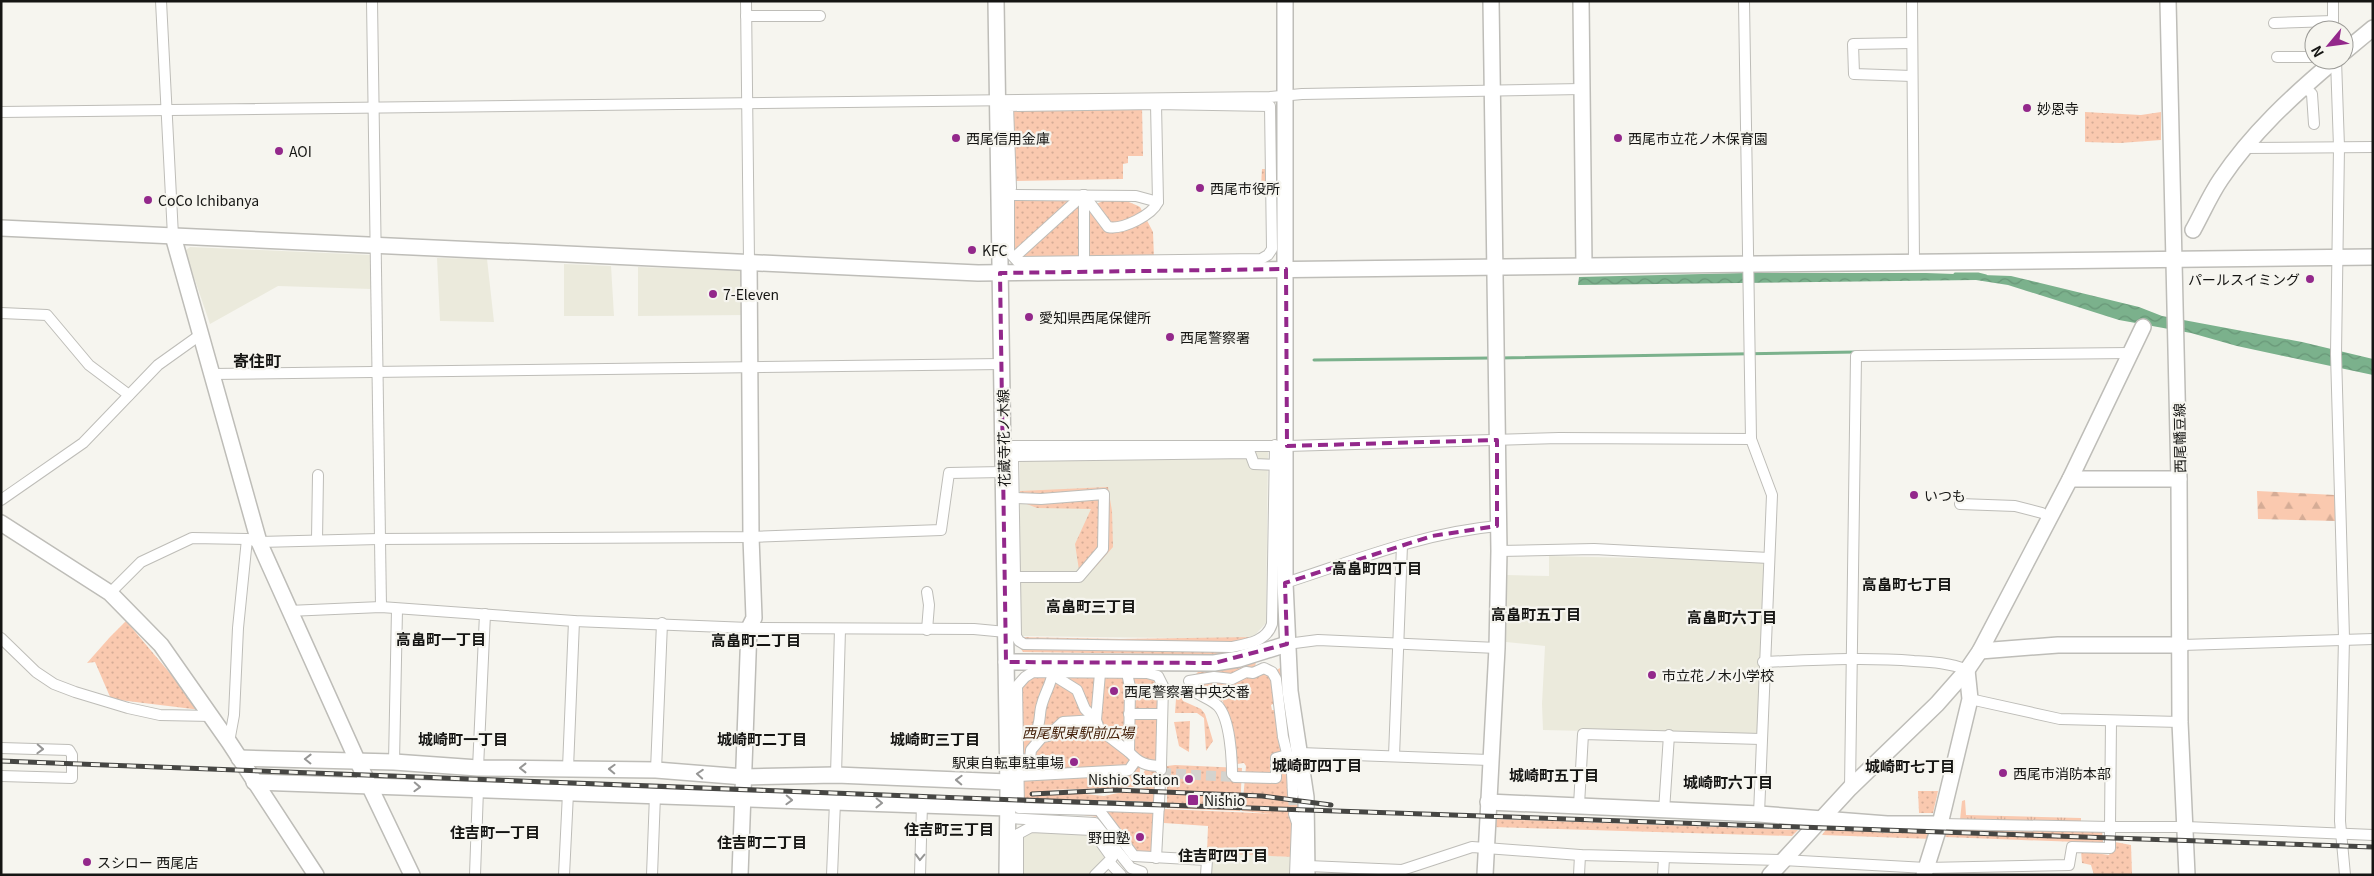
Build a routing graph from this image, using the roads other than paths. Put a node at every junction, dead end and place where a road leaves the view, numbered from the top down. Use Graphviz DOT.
graph roads {
  1 [pos="161,1"];
  2 [pos="372,1"];
  3 [pos="746,1"];
  4 [pos="996,1"];
  5 [pos="1285,1"];
  6 [pos="1491,1"];
  7 [pos="1581,1"];
  8 [pos="1744,1"];
  9 [pos="1912,1"];
  10 [pos="2168,1"];
  11 [pos="2333,1"];
  12 [pos="746,16"];
  13 [pos="820,16"];
  14 [pos="2333,20"];
  15 [pos="2274,23"];
  16 [pos="2304,24"];
  17 [pos="2373,28"];
  18 [pos="1912,43"];
  19 [pos="2354,44"];
  20 [pos="2277,56"];
  21 [pos="2304,57"];
  22 [pos="2321,70"];
  23 [pos="2330,70"];
  24 [pos="1912,76"];
  25 [pos="2304,86"];
  26 [pos="1582,89"];
  27 [pos="1492,91"];
  28 [pos="1285,96"];
  29 [pos="998,99"];
  30 [pos="746,102"];
  31 [pos="1156,104"];
  32 [pos="375,106"];
  33 [pos="167,110"];
  34 [pos="1,112"];
  35 [pos="2314,124"];
  36 [pos="2339,147"];
  37 [pos="2373,147"];
  38 [pos="2244,148"];
  39 [pos="1009,195"];
  40 [pos="1084,195"];
  41 [pos="1158,202"];
  42 [pos="1,228"];
  43 [pos="2193,230"];
  44 [pos="173,236"];
  45 [pos="374,244"];
  46 [pos="1018,254"];
  47 [pos="2336,257"];
  48 [pos="2373,257"];
  49 [pos="2176,259"];
  50 [pos="749,261"];
  51 [pos="1084,261"];
  52 [pos="1914,261"];
  53 [pos="1748,263"];
  54 [pos="1584,265"];
  55 [pos="1496,266"];
  56 [pos="1286,269"];
  57 [pos="1000,273"];
  58 [pos="1,313"];
  59 [pos="2143,327"];
  60 [pos="200,335"];
  61 [pos="2130,353"];
  62 [pos="1002,364"];
  63 [pos="750,366"];
  64 [pos="377,372"];
  65 [pos="211,374"];
  66 [pos="129,395"];
  67 [pos="1751,438"];
  68 [pos="1497,440"];
  69 [pos="1281,446"];
  70 [pos="1010,453"];
  71 [pos="1275,465"];
  72 [pos="1003,472"];
  73 [pos="318,475"];
  74 [pos="2179,478"];
  75 [pos="2070,479"];
  76 [pos="1014,498"];
  77 [pos="1,500"];
  78 [pos="1960,504"];
  79 [pos="2042,513"];
  80 [pos="1,523"];
  81 [pos="1497,526"];
  82 [pos="751,538"];
  83 [pos="379,539"];
  84 [pos="253,540"];
  85 [pos="317,540"];
  86 [pos="1402,545"];
  87 [pos="1499,551"];
  88 [pos="1769,558"];
  89 [pos="1014,578"];
  90 [pos="1286,583"];
  91 [pos="927,592"];
  92 [pos="110,593"];
  93 [pos="381,607"];
  94 [pos="397,609"];
  95 [pos="288,611"];
  96 [pos="485,614"];
  97 [pos="574,621"];
  98 [pos="662,623"];
  99 [pos="749,628"];
  100 [pos="840,629"];
  101 [pos="927,630"];
  102 [pos="1006,632"];
  103 [pos="1,638"];
  104 [pos="2344,638"];
  105 [pos="2373,639"];
  106 [pos="1398,643"];
  107 [pos="1287,644"];
  108 [pos="2182,645"];
  109 [pos="1497,648"];
  110 [pos="1980,651"];
  111 [pos="1852,659"];
  112 [pos="1006,662"];
  113 [pos="1764,662"];
  114 [pos="1968,670"];
  115 [pos="1100,673"];
  116 [pos="1127,673"];
  117 [pos="1053,674"];
  118 [pos="1970,699"];
  119 [pos="1129,714"];
  120 [pos="1162,714"];
  121 [pos="212,716"];
  122 [pos="1096,720"];
  123 [pos="2111,721"];
  124 [pos="2180,722"];
  125 [pos="1669,735"];
  126 [pos="1042,737"];
  127 [pos="1762,739"];
  128 [pos="229,742"];
  129 [pos="1,748"];
  130 [pos="1129,752"];
  131 [pos="1294,754"];
  132 [pos="1394,756"];
  133 [pos="239,758"];
  134 [pos="357,760"];
  135 [pos="1018,760"];
  136 [pos="1136,760"];
  137 [pos="1489,760"];
  138 [pos="394,762"];
  139 [pos="478,768"];
  140 [pos="568,768"];
  141 [pos="656,770"];
  142 [pos="1,776"];
  143 [pos="836,776"];
  144 [pos="744,777"];
  145 [pos="1276,777"];
  146 [pos="1292,778"];
  147 [pos="1013,779"];
  148 [pos="254,782"];
  149 [pos="1160,783"];
  150 [pos="368,785"];
  151 [pos="1850,788"];
  152 [pos="478,789"];
  153 [pos="568,793"];
  154 [pos="655,795"];
  155 [pos="1294,795"];
  156 [pos="743,799"];
  157 [pos="835,802"];
  158 [pos="1488,802"];
  159 [pos="922,804"];
  160 [pos="1579,806"];
  161 [pos="1159,808"];
  162 [pos="1098,810"];
  163 [pos="1664,811"];
  164 [pos="1008,813"];
  165 [pos="1294,814"];
  166 [pos="1759,814"];
  167 [pos="1823,819"];
  168 [pos="1940,824"];
  169 [pos="2110,827"];
  170 [pos="2186,827"];
  171 [pos="2340,834"];
  172 [pos="2373,835"];
  173 [pos="1486,849"];
  174 [pos="1580,855"];
  175 [pos="1156,858"];
  176 [pos="1664,858"];
  177 [pos="1783,860"];
  178 [pos="1109,862"];
  179 [pos="1307,870"];
  180 [pos="1845,870"];
  181 [pos="1925,871"];
  182 [pos="1142,872"];
  183 [pos="1402,872"];
  184 [pos="316,875"];
  185 [pos="412,875"];
  186 [pos="475,875"];
  187 [pos="564,875"];
  188 [pos="652,875"];
  189 [pos="740,875"];
  190 [pos="832,875"];
  191 [pos="920,875"];
  192 [pos="1007,875"];
  193 [pos="1018,875"];
  194 [pos="1095,875"];
  195 [pos="1121,875"];
  196 [pos="1206,875"];
  197 [pos="1295,875"];
  198 [pos="1485,875"];
  199 [pos="1578,875"];
  200 [pos="1663,875"];
  201 [pos="1770,875"];
  202 [pos="2187,875"];
  203 [pos="2345,875"];
  1 -- 33 [label="street"];
  2 -- 32 [label="street"];
  3 -- 12 [label="street"];
  4 -- 29 [label="street, 花蔵寺花ノ木線"];
  5 -- 28 [label="street"];
  6 -- 27 [label="street"];
  7 -- 26 [label="street"];
  8 -- 53 [label="street"];
  9 -- 18 [label="street"];
  10 -- 49 [label="street, 西尾幡豆線"];
  11 -- 14 [label="street"];
  12 -- 13 [label="street"];
  12 -- 30 [label="street"];
  15 -- 16 [label="street"];
  17 -- 19 [label="street"];
  18 -- 24 [label="street"];
  18 -- 24 [label="street"];
  20 -- 21 [label="street"];
  22 -- 25 [label="street"];
  23 -- 36 [label="street"];
  24 -- 52 [label="street"];
  25 -- 35 [label="street"];
  25 -- 38 [label="street"];
  26 -- 27 [label="street"];
  26 -- 54 [label="street"];
  27 -- 28 [label="street"];
  27 -- 55 [label="street"];
  28 -- 29 [label="street"];
  28 -- 56 [label="street"];
  29 -- 30 [label="street"];
  29 -- 57 [label="street, 花蔵寺花ノ木線"];
  30 -- 32 [label="street"];
  30 -- 50 [label="street"];
  31 -- 39 [label="street"];
  31 -- 41 [label="street"];
  31 -- 51 [label="street"];
  32 -- 33 [label="street"];
  32 -- 45 [label="street"];
  33 -- 34 [label="street"];
  33 -- 44 [label="street"];
  36 -- 37 [label="street"];
  36 -- 38 [label="street"];
  36 -- 47 [label="street"];
  38 -- 43 [label="street"];
  39 -- 40 [label="street"];
  39 -- 51 [label="street"];
  40 -- 41 [label="street"];
  40 -- 41 [label="street"];
  40 -- 46 [label="street"];
  40 -- 51 [label="street"];
  42 -- 44 [label="street"];
  44 -- 45 [label="street"];
  44 -- 60 [label="street"];
  45 -- 50 [label="street"];
  45 -- 64 [label="street"];
  47 -- 48 [label="street"];
  47 -- 49 [label="street"];
  47 -- 104 [label="street"];
  49 -- 52 [label="street"];
  49 -- 74 [label="street, 西尾幡豆線"];
  50 -- 57 [label="street"];
  50 -- 63 [label="street"];
  52 -- 53 [label="street"];
  53 -- 54 [label="street"];
  53 -- 67 [label="street"];
  54 -- 55 [label="street"];
  55 -- 56 [label="street"];
  55 -- 68 [label="street"];
  56 -- 57 [label="street"];
  56 -- 69 [label="street"];
  57 -- 62 [label="street, 花蔵寺花ノ木線"];
  58 -- 66 [label="street"];
  59 -- 61 [label="street"];
  60 -- 65 [label="street"];
  60 -- 66 [label="street"];
  61 -- 75 [label="street"];
  61 -- 111 [label="street"];
  62 -- 63 [label="street"];
  62 -- 70 [label="street, 花蔵寺花ノ木線"];
  63 -- 64 [label="street"];
  63 -- 82 [label="street"];
  64 -- 65 [label="street"];
  64 -- 83 [label="street"];
  65 -- 84 [label="street"];
  66 -- 77 [label="street"];
  67 -- 68 [label="street"];
  67 -- 88 [label="street"];
  68 -- 69 [label="street"];
  68 -- 81 [label="street"];
  69 -- 70 [label="street"];
  69 -- 71 [label="street"];
  69 -- 90 [label="street"];
  70 -- 71 [label="street"];
  70 -- 72 [label="street, 花蔵寺花ノ木線"];
  70 -- 76 [label="street"];
  71 -- 89 [label="street"];
  72 -- 82 [label="street"];
  72 -- 102 [label="street, 花蔵寺花ノ木線"];
  73 -- 85 [label="street"];
  74 -- 75 [label="street"];
  74 -- 108 [label="street, 西尾幡豆線"];
  75 -- 110 [label="street"];
  76 -- 89 [label="street"];
  76 -- 89 [label="street"];
  78 -- 79 [label="street"];
  80 -- 92 [label="street"];
  81 -- 86 [label="street"];
  81 -- 87 [label="street"];
  82 -- 83 [label="street"];
  82 -- 99 [label="street"];
  83 -- 85 [label="street"];
  83 -- 93 [label="street"];
  84 -- 85 [label="street"];
  84 -- 92 [label="street"];
  84 -- 95 [label="street"];
  84 -- 128 [label="street"];
  86 -- 90 [label="street"];
  86 -- 106 [label="street"];
  87 -- 88 [label="street"];
  87 -- 109 [label="street"];
  88 -- 113 [label="street"];
  90 -- 107 [label="street"];
  91 -- 101 [label="street"];
  92 -- 121 [label="street"];
  93 -- 94 [label="street"];
  93 -- 95 [label="street"];
  94 -- 96 [label="street"];
  94 -- 138 [label="street"];
  95 -- 134 [label="street"];
  96 -- 97 [label="street"];
  96 -- 139 [label="street"];
  97 -- 98 [label="street"];
  97 -- 140 [label="street"];
  98 -- 99 [label="street"];
  98 -- 141 [label="street"];
  99 -- 100 [label="street"];
  99 -- 144 [label="street"];
  100 -- 101 [label="street"];
  100 -- 143 [label="street"];
  101 -- 102 [label="street"];
  102 -- 112 [label="street, 花蔵寺花ノ木線"];
  103 -- 121 [label="street"];
  104 -- 105 [label="street"];
  104 -- 108 [label="street"];
  104 -- 171 [label="street"];
  106 -- 107 [label="street"];
  106 -- 109 [label="street"];
  106 -- 132 [label="street"];
  107 -- 112 [label="street"];
  107 -- 131 [label="street"];
  108 -- 110 [label="street"];
  108 -- 124 [label="street, 西尾幡豆線"];
  109 -- 137 [label="street"];
  110 -- 114 [label="street"];
  111 -- 113 [label="street"];
  111 -- 114 [label="street"];
  111 -- 151 [label="street"];
  112 -- 147 [label="street, 花蔵寺花ノ木線"];
  113 -- 127 [label="street"];
  114 -- 118 [label="street"];
  114 -- 151 [label="street"];
  115 -- 116 [label="street"];
  115 -- 117 [label="street"];
  115 -- 122 [label="street"];
  116 -- 119 [label="street"];
  116 -- 120 [label="street"];
  117 -- 122 [label="street"];
  117 -- 126 [label="street"];
  117 -- 135 [label="street"];
  118 -- 123 [label="street"];
  118 -- 168 [label="street"];
  119 -- 120 [label="street"];
  119 -- 130 [label="street"];
  120 -- 136 [label="street"];
  121 -- 128 [label="street"];
  122 -- 126 [label="street"];
  122 -- 130 [label="street"];
  123 -- 124 [label="street"];
  123 -- 169 [label="street"];
  124 -- 170 [label="street, 西尾幡豆線"];
  125 -- 127 [label="street"];
  125 -- 160 [label="street"];
  125 -- 163 [label="street"];
  126 -- 135 [label="street"];
  127 -- 166 [label="street"];
  128 -- 133 [label="street"];
  129 -- 142 [label="street, one-way"];
  130 -- 136 [label="street"];
  131 -- 132 [label="street"];
  131 -- 145 [label="street"];
  131 -- 145 [label="street"];
  131 -- 146 [label="street"];
  131 -- 179 [label="street"];
  132 -- 137 [label="street"];
  134 -- 133 [label="street, one-way"];
  133 -- 148 [label="street"];
  134 -- 138 [label="street"];
  134 -- 150 [label="street"];
  135 -- 147 [label="street"];
  136 -- 147 [label="street"];
  137 -- 158 [label="street"];
  138 -- 139 [label="street"];
  140 -- 139 [label="street, one-way"];
  141 -- 140 [label="street, one-way"];
  144 -- 141 [label="street, one-way"];
  143 -- 144 [label="street"];
  147 -- 143 [label="street, one-way"];
  144 -- 156 [label="street"];
  145 -- 146 [label="street"];
  146 -- 155 [label="street"];
  147 -- 162 [label="street"];
  147 -- 164 [label="street, 花蔵寺花ノ木線"];
  148 -- 150 [label="street"];
  148 -- 184 [label="street"];
  149 -- 161 [label="street"];
  150 -- 152 [label="street, one-way"];
  150 -- 185 [label="street"];
  151 -- 167 [label="street"];
  152 -- 153 [label="street"];
  152 -- 186 [label="street"];
  153 -- 154 [label="street"];
  153 -- 187 [label="street"];
  154 -- 156 [label="street"];
  154 -- 188 [label="street"];
  156 -- 157 [label="street, one-way"];
  156 -- 189 [label="street"];
  157 -- 159 [label="street, one-way"];
  157 -- 190 [label="street"];
  158 -- 160 [label="street"];
  158 -- 173 [label="street"];
  159 -- 164 [label="street"];
  159 -- 191 [label="street, one-way"];
  160 -- 163 [label="street"];
  161 -- 162 [label="street"];
  161 -- 175 [label="street"];
  162 -- 175 [label="street"];
  163 -- 166 [label="street"];
  164 -- 182 [label="street"];
  164 -- 192 [label="street, 花蔵寺花ノ木線"];
  165 -- 197 [label="street"];
  166 -- 167 [label="street"];
  167 -- 168 [label="street"];
  167 -- 177 [label="street"];
  168 -- 169 [label="street"];
  168 -- 181 [label="street"];
  169 -- 170 [label="street"];
  169 -- 181 [label="street"];
  170 -- 171 [label="street"];
  170 -- 202 [label="street, 西尾幡豆線"];
  171 -- 172 [label="street"];
  171 -- 203 [label="street"];
  173 -- 174 [label="street"];
  173 -- 183 [label="street"];
  173 -- 198 [label="street"];
  174 -- 176 [label="street"];
  174 -- 199 [label="street"];
  175 -- 196 [label="street"];
  176 -- 177 [label="street"];
  176 -- 200 [label="street"];
  177 -- 180 [label="street"];
  177 -- 201 [label="street"];
  178 -- 193 [label="street"];
  178 -- 194 [label="street"];
  178 -- 195 [label="street"];
  179 -- 183 [label="street"];
  180 -- 181 [label="street"];
}
